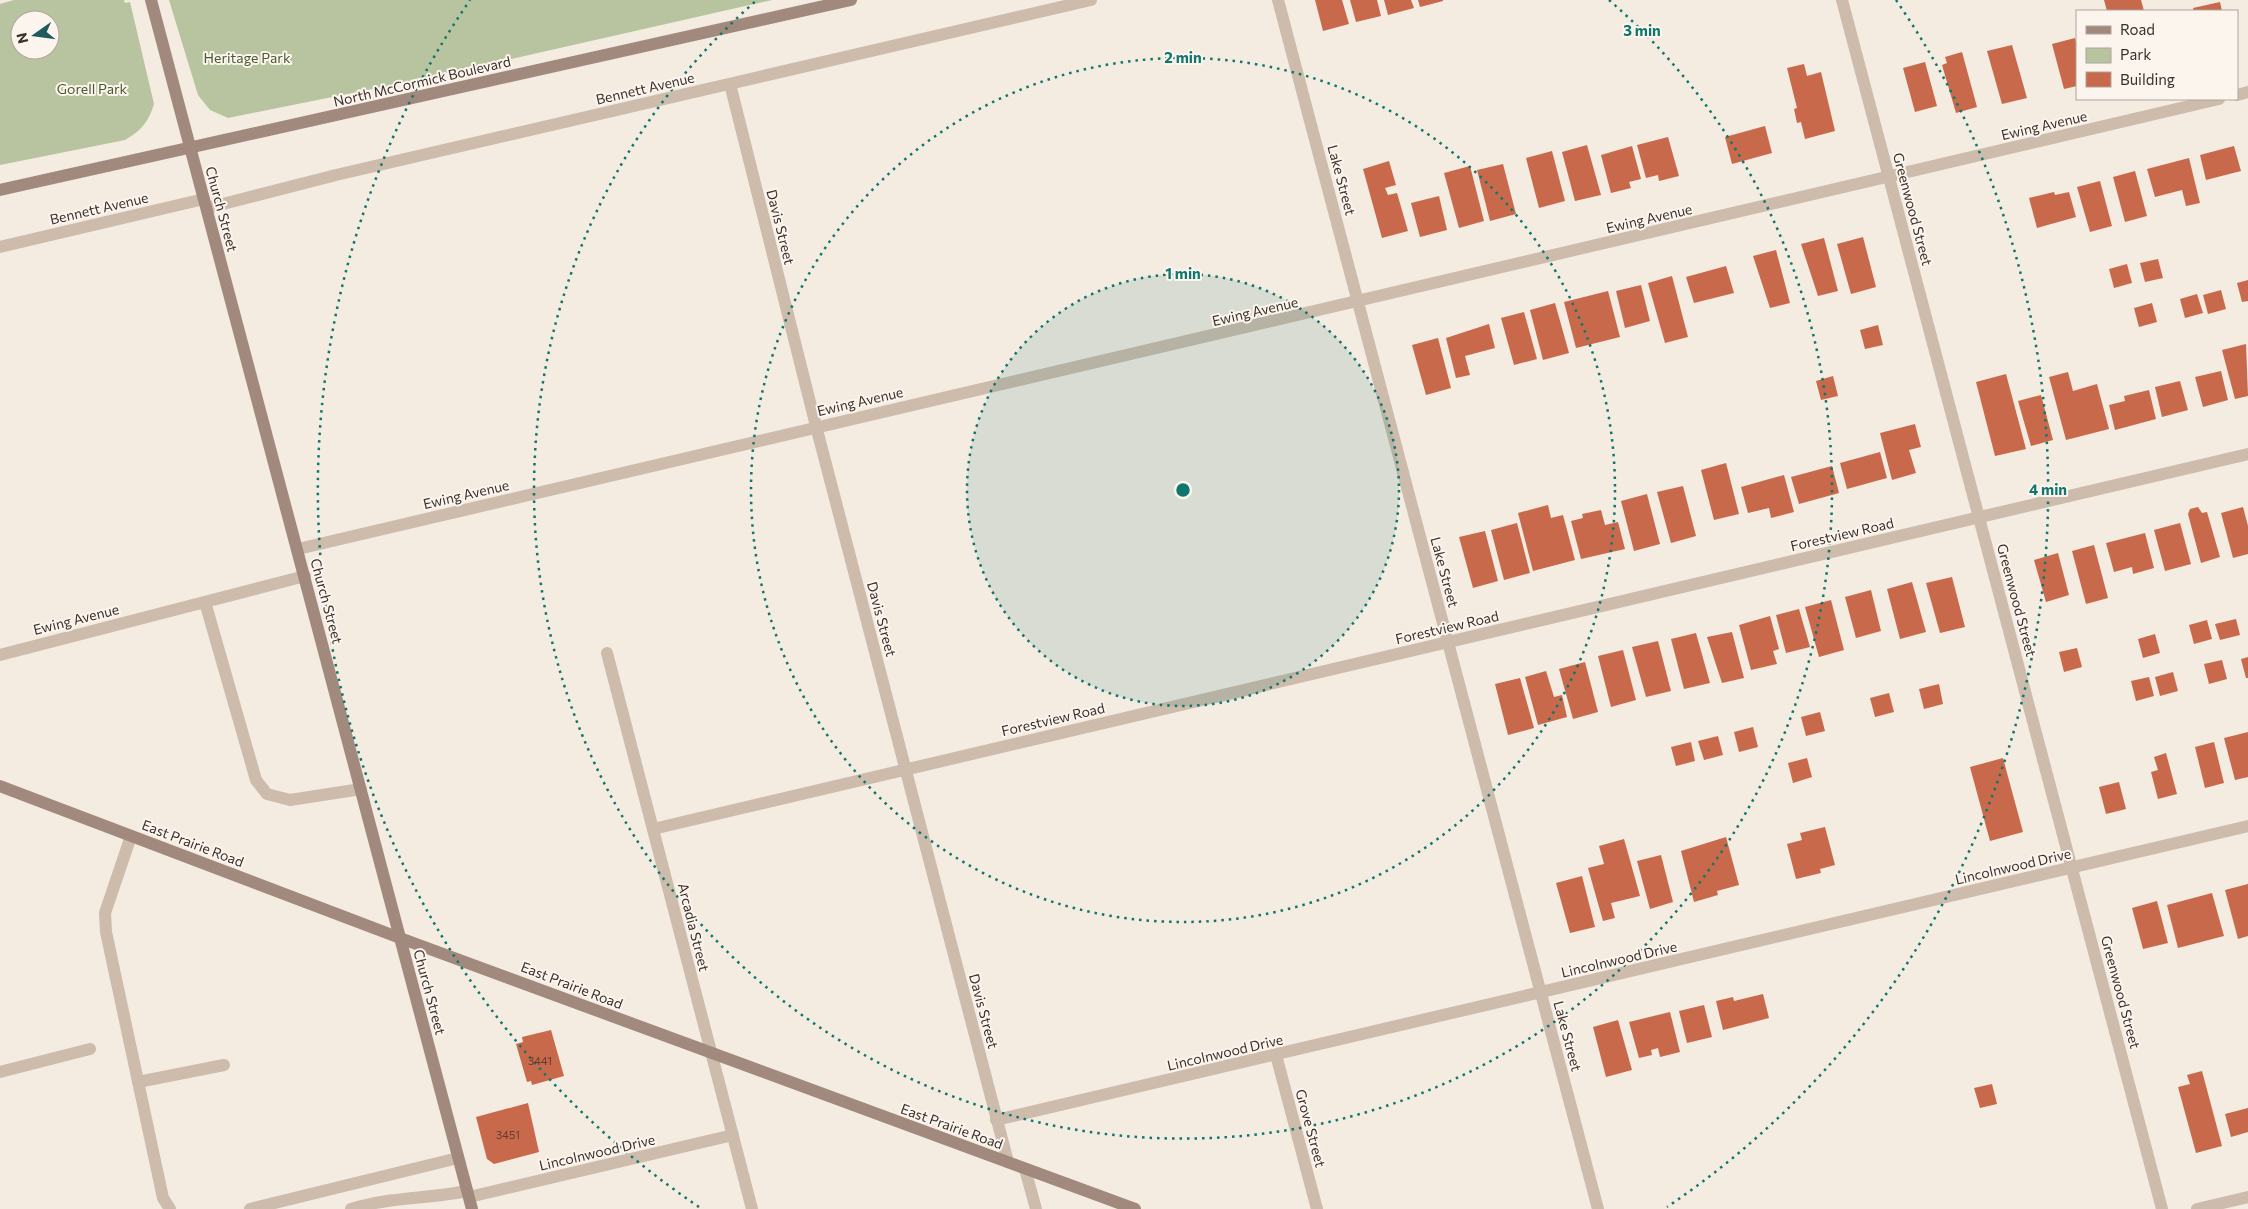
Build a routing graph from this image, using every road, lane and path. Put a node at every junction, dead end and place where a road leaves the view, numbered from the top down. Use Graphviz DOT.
graph roads {
  1 [pos="151,0"];
  2 [pos="851,0"];
  3 [pos="1091,0"];
  4 [pos="1278,0"];
  5 [pos="1842,0"];
  6 [pos="730,84"];
  7 [pos="2215,100"];
  8 [pos="190,148"];
  9 [pos="1889,177"];
  10 [pos="0,190"];
  11 [pos="205,203"];
  12 [pos="0,247"];
  13 [pos="1359,302"];
  14 [pos="816,426"];
  15 [pos="2248,454"];
  16 [pos="1980,517"];
  17 [pos="298,549"];
  18 [pos="305,576"];
  19 [pos="205,602"];
  20 [pos="1448,642"];
  21 [pos="607,653"];
  22 [pos="0,654"];
  23 [pos="905,770"];
  24 [pos="361,789"];
  25 [pos="3,790"];
  26 [pos="2248,826"];
  27 [pos="653,829"];
  28 [pos="131,836"];
  29 [pos="2072,868"];
  30 [pos="400,938"];
  31 [pos="1541,992"];
  32 [pos="90,1049"];
  33 [pos="710,1053"];
  34 [pos="1276,1055"];
  35 [pos="224,1065"];
  36 [pos="0,1072"];
  37 [pos="138,1082"];
  38 [pos="996,1120"];
  39 [pos="733,1136"];
  40 [pos="458,1158"];
  41 [pos="1008,1162"];
  42 [pos="1025,1169"];
  43 [pos="2248,1197"];
  44 [pos="469,1199"];
  45 [pos="170,1209"];
  46 [pos="250,1209"];
  47 [pos="351,1209"];
  48 [pos="752,1209"];
  49 [pos="1036,1209"];
  50 [pos="1135,1209"];
  51 [pos="1317,1209"];
  52 [pos="1598,1209"];
  53 [pos="2162,1209"];
  54 [pos="2197,1209"];
  1 -- 8 [label="street, Church Street"];
  2 -- 8 [label="street, North McCormick Boulevard"];
  3 -- 6 [label="street, Bennett Avenue"];
  4 -- 13 [label="street, Lake Street"];
  5 -- 9 [label="street, Greenwood Street"];
  6 -- 11 [label="street, Bennett Avenue"];
  6 -- 14 [label="street, Davis Street"];
  7 -- 9 [label="street, Ewing Avenue"];
  8 -- 10 [label="street, North McCormick Boulevard"];
  8 -- 11 [label="street, Church Street"];
  9 -- 13 [label="street, Ewing Avenue"];
  9 -- 16 [label="street, Greenwood Street"];
  11 -- 12 [label="street, Bennett Avenue"];
  11 -- 17 [label="street, Church Street"];
  13 -- 14 [label="street, Ewing Avenue"];
  13 -- 20 [label="street, Lake Street"];
  14 -- 17 [label="street, Ewing Avenue"];
  14 -- 23 [label="street, Davis Street"];
  15 -- 16 [label="street, Forestview Road"];
  16 -- 20 [label="street, Forestview Road"];
  16 -- 29 [label="street, Greenwood Street"];
  17 -- 18 [label="street, Church Street"];
  18 -- 19 [label="street, Ewing Avenue"];
  18 -- 24 [label="street, Church Street"];
  19 -- 22 [label="street, Ewing Avenue"];
  19 -- 24 [label="street"];
  20 -- 23 [label="street, Forestview Road"];
  20 -- 31 [label="street, Lake Street"];
  21 -- 27 [label="street, Arcadia Street"];
  23 -- 27 [label="street, Forestview Road"];
  23 -- 38 [label="street, Davis Street"];
  24 -- 30 [label="street, Church Street"];
  25 -- 28 [label="street, East Prairie Road"];
  26 -- 29 [label="street, Lincolnwood Drive"];
  27 -- 33 [label="street, Arcadia Street"];
  28 -- 30 [label="street, East Prairie Road"];
  28 -- 37 [label="street"];
  29 -- 31 [label="street, Lincolnwood Drive"];
  29 -- 53 [label="street, Greenwood Street"];
  30 -- 33 [label="street, East Prairie Road"];
  30 -- 40 [label="street, Church Street"];
  31 -- 34 [label="street, Lincolnwood Drive"];
  31 -- 52 [label="street, Lake Street"];
  32 -- 36 [label="street"];
  33 -- 39 [label="street, Arcadia Street"];
  33 -- 41 [label="street, East Prairie Road"];
  34 -- 38 [label="street, Lincolnwood Drive"];
  34 -- 51 [label="street, Grove Street"];
  35 -- 37 [label="street"];
  37 -- 45 [label="street"];
  38 -- 41 [label="street, Davis Street"];
  39 -- 44 [label="street, Lincolnwood Drive"];
  39 -- 48 [label="street, Arcadia Street"];
  40 -- 44 [label="street, Church Street"];
  40 -- 46 [label="street"];
  41 -- 42 [label="street, East Prairie Road"];
  42 -- 49 [label="street"];
  42 -- 50 [label="street, East Prairie Road"];
  43 -- 54 [label="street"];
  44 -- 47 [label="street, Lincolnwood Drive"];
}
